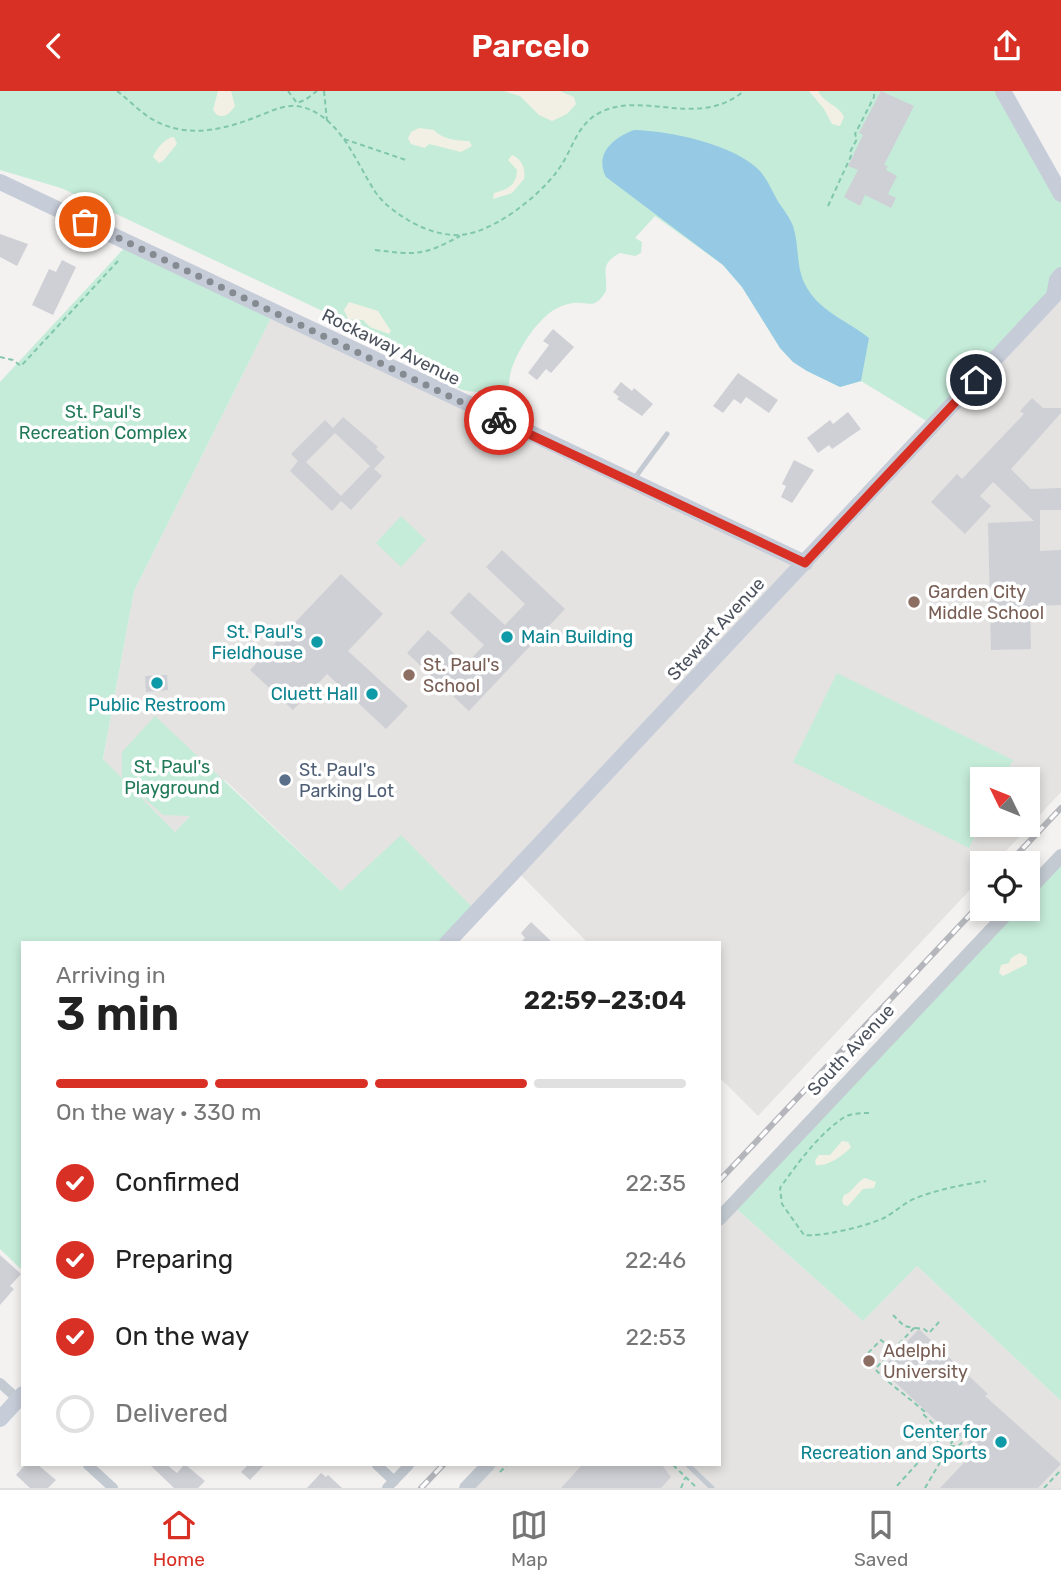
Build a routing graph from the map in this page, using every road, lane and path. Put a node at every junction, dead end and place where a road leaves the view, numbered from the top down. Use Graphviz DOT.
graph roads {
  1 [pos="117,91"];
  2 [pos="288,91"];
  3 [pos="317,91"];
  4 [pos="324,91"];
  5 [pos="743,91"];
  6 [pos="874,91"];
  7 [pos="1003,91"];
  8 [pos="297,103"];
  9 [pos="283,107"];
  10 [pos="327,122"];
  11 [pos="343,138"];
  12 [pos="406,160"];
  13 [pos="1046,168"];
  14 [pos="1061,177"];
  15 [pos="0,182"];
  16 [pos="1061,194"];
  17 [pos="828,206"];
  18 [pos="463,235"];
  19 [pos="374,250"];
  20 [pos="118,261"];
  21 [pos="1061,275"];
  22 [pos="1057,295"];
  23 [pos="0,358"];
  24 [pos="667,434"];
  25 [pos="632,482"];
  26 [pos="805,563"];
  27 [pos="1061,856"];
  28 [pos="1040,878"];
  29 [pos="1000,921"];
  30 [pos="449,941"];
  31 [pos="869,1113"];
  32 [pos="986,1181"];
  33 [pos="721,1217"];
  34 [pos="893,1315"];
  35 [pos="939,1322"];
  36 [pos="914,1328"];
  37 [pos="893,1350"];
  38 [pos="875,1369"];
  39 [pos="0,1383"];
  40 [pos="21,1399"];
  41 [pos="0,1419"];
  42 [pos="956,1434"];
  43 [pos="963,1442"];
  44 [pos="948,1446"];
  45 [pos="89,1466"];
  46 [pos="378,1466"];
  47 [pos="408,1466"];
  48 [pos="487,1466"];
  49 [pos="674,1466"];
  50 [pos="689,1466"];
  51 [pos="1061,1470"];
  52 [pos="686,1477"];
  53 [pos="391,1485"];
  54 [pos="113,1488"];
  55 [pos="466,1488"];
  56 [pos="681,1488"];
  57 [pos="697,1488"];
  58 [pos="712,1488"];
  59 [pos="895,1488"];
  60 [pos="925,1488"];
  61 [pos="1044,1488"];
  1 -- 9 [label="path"];
  2 -- 8 [label="path"];
  3 -- 8 [label="path"];
  4 -- 10 [label="path"];
  5 -- 18 [label="path"];
  6 -- 17 [label="path"];
  7 -- 13 [label="main road"];
  8 -- 9 [label="path"];
  9 -- 10 [label="path"];
  10 -- 11 [label="path"];
  11 -- 12 [label="path"];
  11 -- 18 [label="path"];
  13 -- 14 [label="street"];
  13 -- 16 [label="main road"];
  15 -- 25 [label="main road, Rockaway Avenue"];
  18 -- 19 [label="path"];
  20 -- 23 [label="path"];
  21 -- 22 [label="main road, Stewart Avenue"];
  22 -- 26 [label="main road, Stewart Avenue"];
  24 -- 25 [label="lane"];
  25 -- 26 [label="main road, Rockaway Avenue"];
  26 -- 30 [label="main road, Stewart Avenue"];
  27 -- 28 [label="street"];
  29 -- 33 [label="street, South Avenue"];
  31 -- 32 [label="path"];
  34 -- 36 [label="path"];
  35 -- 36 [label="path"];
  36 -- 37 [label="path"];
  37 -- 38 [label="path"];
  37 -- 38 [label="path"];
  38 -- 59 [label="path"];
  39 -- 40 [label="street"];
  40 -- 41 [label="main road"];
  42 -- 44 [label="path"];
  43 -- 44 [label="path"];
  44 -- 60 [label="path"];
  45 -- 54 [label="street"];
  46 -- 53 [label="street"];
  47 -- 53 [label="street"];
  48 -- 55 [label="street"];
  49 -- 52 [label="path"];
  50 -- 58 [label="lane"];
  51 -- 61 [label="path"];
  52 -- 56 [label="path"];
  52 -- 57 [label="path"];
}
